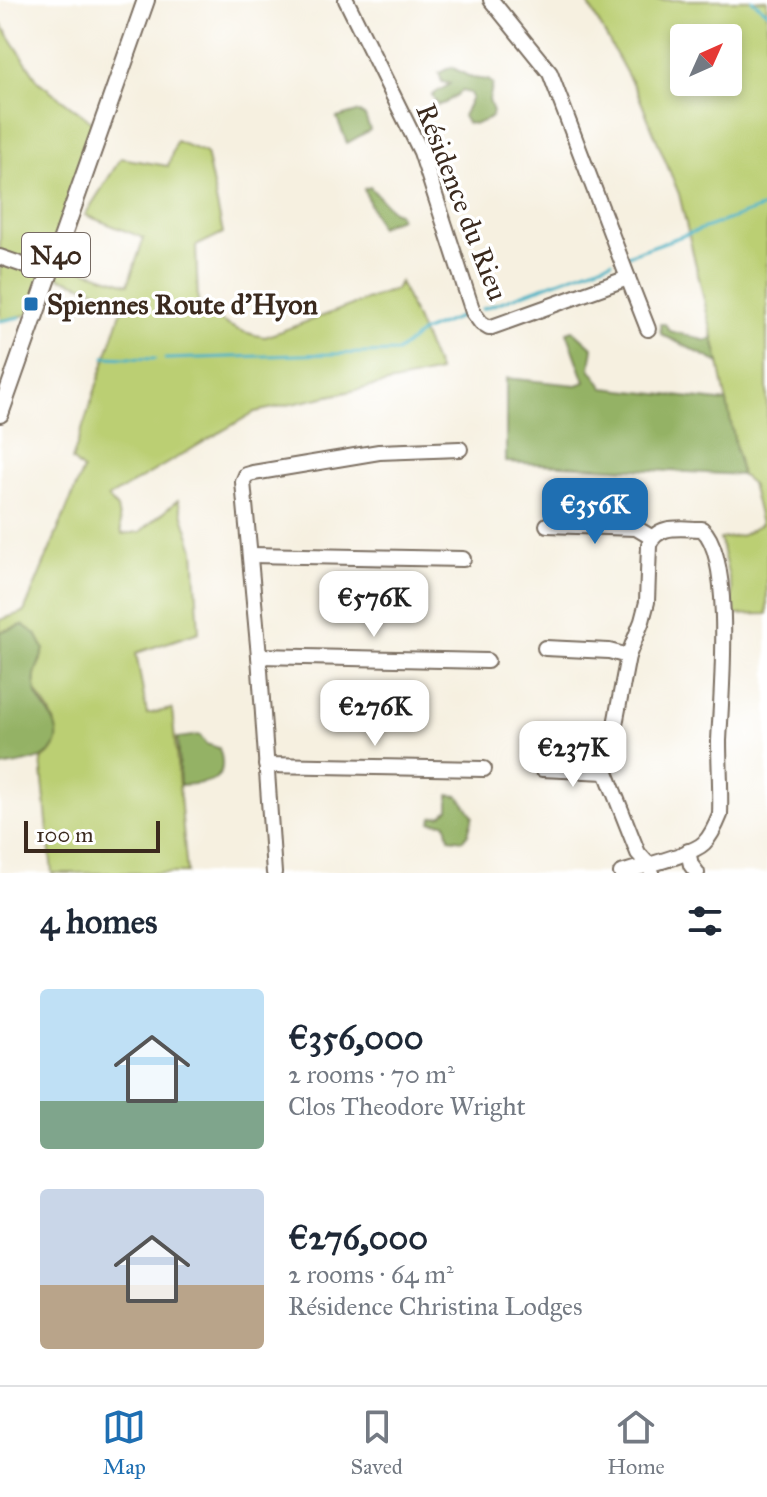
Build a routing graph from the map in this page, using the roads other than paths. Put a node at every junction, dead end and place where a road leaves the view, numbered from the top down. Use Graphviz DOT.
graph roads {
  1 [pos="146,0"];
  2 [pos="346,0"];
  3 [pos="491,0"];
  4 [pos="0,257"];
  5 [pos="49,274"];
  6 [pos="628,278"];
  7 [pos="648,329"];
  8 [pos="0,414"];
  9 [pos="460,449"];
  10 [pos="547,525"];
  11 [pos="651,537"];
  12 [pos="250,555"];
  13 [pos="463,559"];
  14 [pos="545,648"];
  15 [pos="259,656"];
  16 [pos="628,656"];
  17 [pos="487,661"];
  18 [pos="266,765"];
  19 [pos="484,769"];
  20 [pos="542,769"];
  21 [pos="606,772"];
  22 [pos="688,851"];
  23 [pos="650,868"];
  24 [pos="274,873"];
  25 [pos="621,873"];
  26 [pos="697,873"];
  1 -- 5 [label="main road, N40"];
  2 -- 6 [label="street, Résidence du Rieu"];
  3 -- 6 [label="street"];
  4 -- 5 [label="street"];
  5 -- 8 [label="main road, N40"];
  6 -- 7 [label="street"];
  9 -- 12 [label="street"];
  10 -- 11 [label="street"];
  11 -- 16 [label="street"];
  11 -- 22 [label="street"];
  12 -- 13 [label="street"];
  12 -- 15 [label="street"];
  14 -- 16 [label="street"];
  15 -- 17 [label="street"];
  15 -- 18 [label="street"];
  16 -- 21 [label="street"];
  18 -- 19 [label="street"];
  18 -- 24 [label="street"];
  20 -- 21 [label="street"];
  21 -- 23 [label="street"];
  22 -- 23 [label="street"];
  22 -- 26 [label="street"];
  23 -- 25 [label="street"];
}
